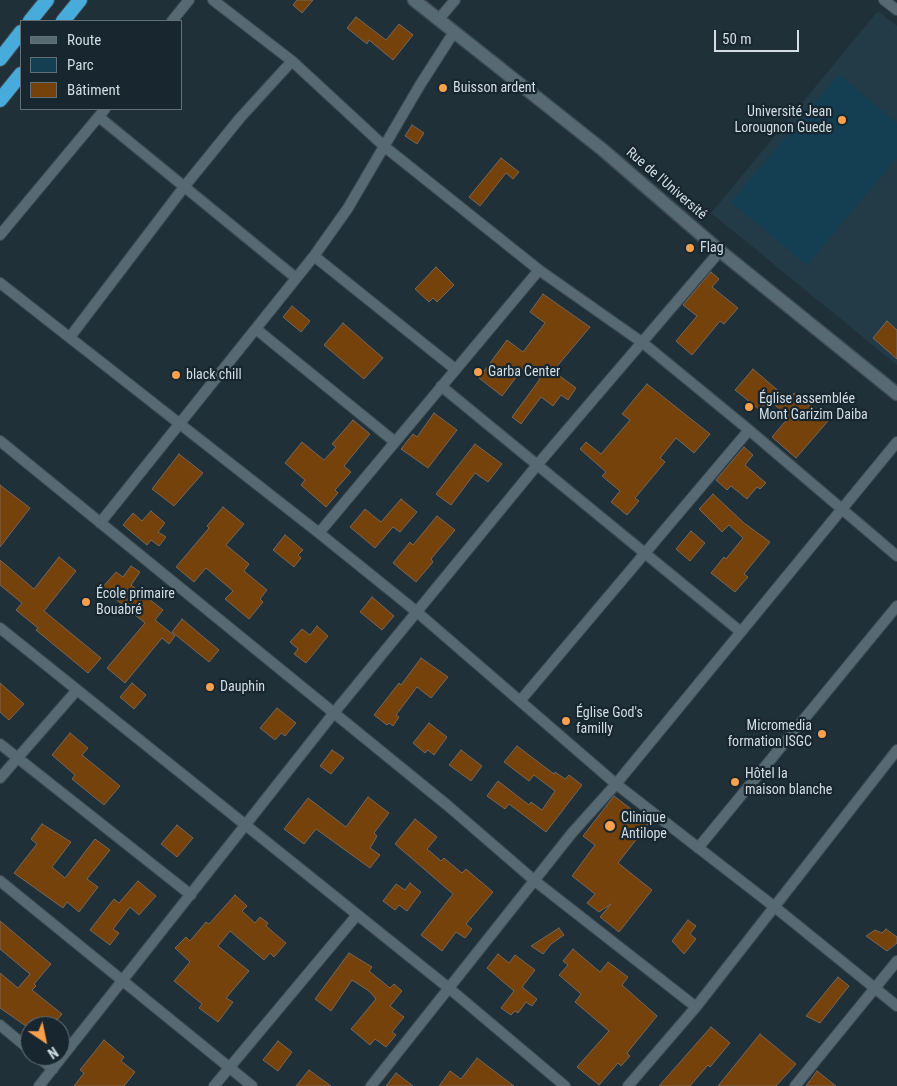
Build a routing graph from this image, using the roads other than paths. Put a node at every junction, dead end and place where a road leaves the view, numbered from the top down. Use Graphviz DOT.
graph roads {
  1 [pos="47,0"];
  2 [pos="80,0"];
  3 [pos="188,0"];
  4 [pos="213,0"];
  5 [pos="414,0"];
  6 [pos="455,0"];
  7 [pos="884,0"];
  8 [pos="897,10"];
  9 [pos="31,20"];
  10 [pos="64,20"];
  11 [pos="173,20"];
  12 [pos="438,20"];
  13 [pos="454,32"];
  14 [pos="20,33"];
  15 [pos="0,59"];
  16 [pos="292,61"];
  17 [pos="20,75"];
  18 [pos="0,100"];
  19 [pos="102,113"];
  20 [pos="385,147"];
  21 [pos="184,187"];
  22 [pos="0,235"];
  23 [pos="720,251"];
  24 [pos="314,256"];
  25 [pos="539,270"];
  26 [pos="296,278"];
  27 [pos="0,282"];
  28 [pos="256,329"];
  29 [pos="70,337"];
  30 [pos="643,343"];
  31 [pos="455,369"];
  32 [pos="441,386"];
  33 [pos="897,394"];
  34 [pos="181,424"];
  35 [pos="749,430"];
  36 [pos="0,441"];
  37 [pos="395,442"];
  38 [pos="897,442"];
  39 [pos="538,464"];
  40 [pos="842,511"];
  41 [pos="100,523"];
  42 [pos="320,533"];
  43 [pos="646,552"];
  44 [pos="897,556"];
  45 [pos="897,606"];
  46 [pos="417,612"];
  47 [pos="0,628"];
  48 [pos="742,632"];
  49 [pos="77,690"];
  50 [pos="520,701"];
  51 [pos="333,714"];
  52 [pos="0,744"];
  53 [pos="895,755"];
  54 [pos="17,758"];
  55 [pos="0,778"];
  56 [pos="616,784"];
  57 [pos="246,825"];
  58 [pos="698,848"];
  59 [pos="0,881"];
  60 [pos="535,882"];
  61 [pos="191,895"];
  62 [pos="776,908"];
  63 [pos="357,915"];
  64 [pos="897,961"];
  65 [pos="123,981"];
  66 [pos="874,988"];
  67 [pos="450,989"];
  68 [pos="897,1006"];
  69 [pos="696,1007"];
  70 [pos="0,1025"];
  71 [pos="20,1042"];
  72 [pos="49,1066"];
  73 [pos="229,1068"];
  74 [pos="53,1069"];
  75 [pos="40,1086"];
  76 [pos="214,1086"];
  77 [pos="252,1086"];
  78 [pos="371,1086"];
  79 [pos="565,1086"];
  80 [pos="628,1086"];
  81 [pos="795,1086"];
  1 -- 9 [label="highway"];
  2 -- 10 [label="highway"];
  3 -- 11 [label="street"];
  4 -- 16 [label="street"];
  5 -- 12 [label="street, Rue de l'Université"];
  6 -- 12 [label="street"];
  7 -- 8 [label="street"];
  12 -- 13 [label="street, Rue de l'Université"];
  13 -- 20 [label="street"];
  13 -- 23 [label="street, Rue de l'Université"];
  14 -- 15 [label="highway"];
  16 -- 20 [label="street"];
  16 -- 21 [label="street"];
  17 -- 18 [label="highway"];
  19 -- 21 [label="street"];
  19 -- 22 [label="street"];
  20 -- 24 [label="street"];
  20 -- 25 [label="street"];
  21 -- 26 [label="street"];
  21 -- 29 [label="street"];
  23 -- 30 [label="street"];
  23 -- 33 [label="street, Rue de l'Université"];
  24 -- 26 [label="street"];
  24 -- 31 [label="street"];
  25 -- 30 [label="street"];
  25 -- 31 [label="street"];
  26 -- 28 [label="street"];
  27 -- 29 [label="street"];
  28 -- 34 [label="street"];
  28 -- 37 [label="street"];
  29 -- 34 [label="street"];
  30 -- 35 [label="street"];
  30 -- 39 [label="street"];
  31 -- 32 [label="street"];
  32 -- 37 [label="street"];
  32 -- 39 [label="street"];
  34 -- 41 [label="street"];
  34 -- 42 [label="street"];
  35 -- 40 [label="street"];
  35 -- 43 [label="street"];
  36 -- 41 [label="street"];
  37 -- 42 [label="street"];
  38 -- 40 [label="street"];
  39 -- 43 [label="street"];
  39 -- 46 [label="street"];
  40 -- 44 [label="street"];
  40 -- 48 [label="street"];
  41 -- 51 [label="street"];
  42 -- 46 [label="street"];
  43 -- 48 [label="street"];
  43 -- 50 [label="street"];
  45 -- 58 [label="street"];
  46 -- 50 [label="street"];
  46 -- 51 [label="street"];
  47 -- 49 [label="street"];
  48 -- 56 [label="street"];
  49 -- 54 [label="street"];
  49 -- 57 [label="street"];
  50 -- 56 [label="street"];
  51 -- 57 [label="street"];
  51 -- 60 [label="street"];
  52 -- 54 [label="street"];
  53 -- 62 [label="street"];
  54 -- 55 [label="street"];
  54 -- 61 [label="street"];
  56 -- 58 [label="street"];
  56 -- 60 [label="street"];
  57 -- 61 [label="street"];
  57 -- 63 [label="street"];
  58 -- 62 [label="street"];
  59 -- 65 [label="street"];
  60 -- 67 [label="street"];
  60 -- 69 [label="street"];
  61 -- 65 [label="street"];
  62 -- 66 [label="street"];
  62 -- 69 [label="street"];
  63 -- 67 [label="street"];
  63 -- 73 [label="street"];
  64 -- 66 [label="street"];
  65 -- 73 [label="street"];
  65 -- 74 [label="street"];
  66 -- 68 [label="street"];
  66 -- 81 [label="street"];
  67 -- 78 [label="street"];
  67 -- 79 [label="street"];
  69 -- 80 [label="street"];
  70 -- 71 [label="street"];
  72 -- 74 [label="street"];
  73 -- 76 [label="street"];
  73 -- 77 [label="street"];
  74 -- 75 [label="street"];
}
